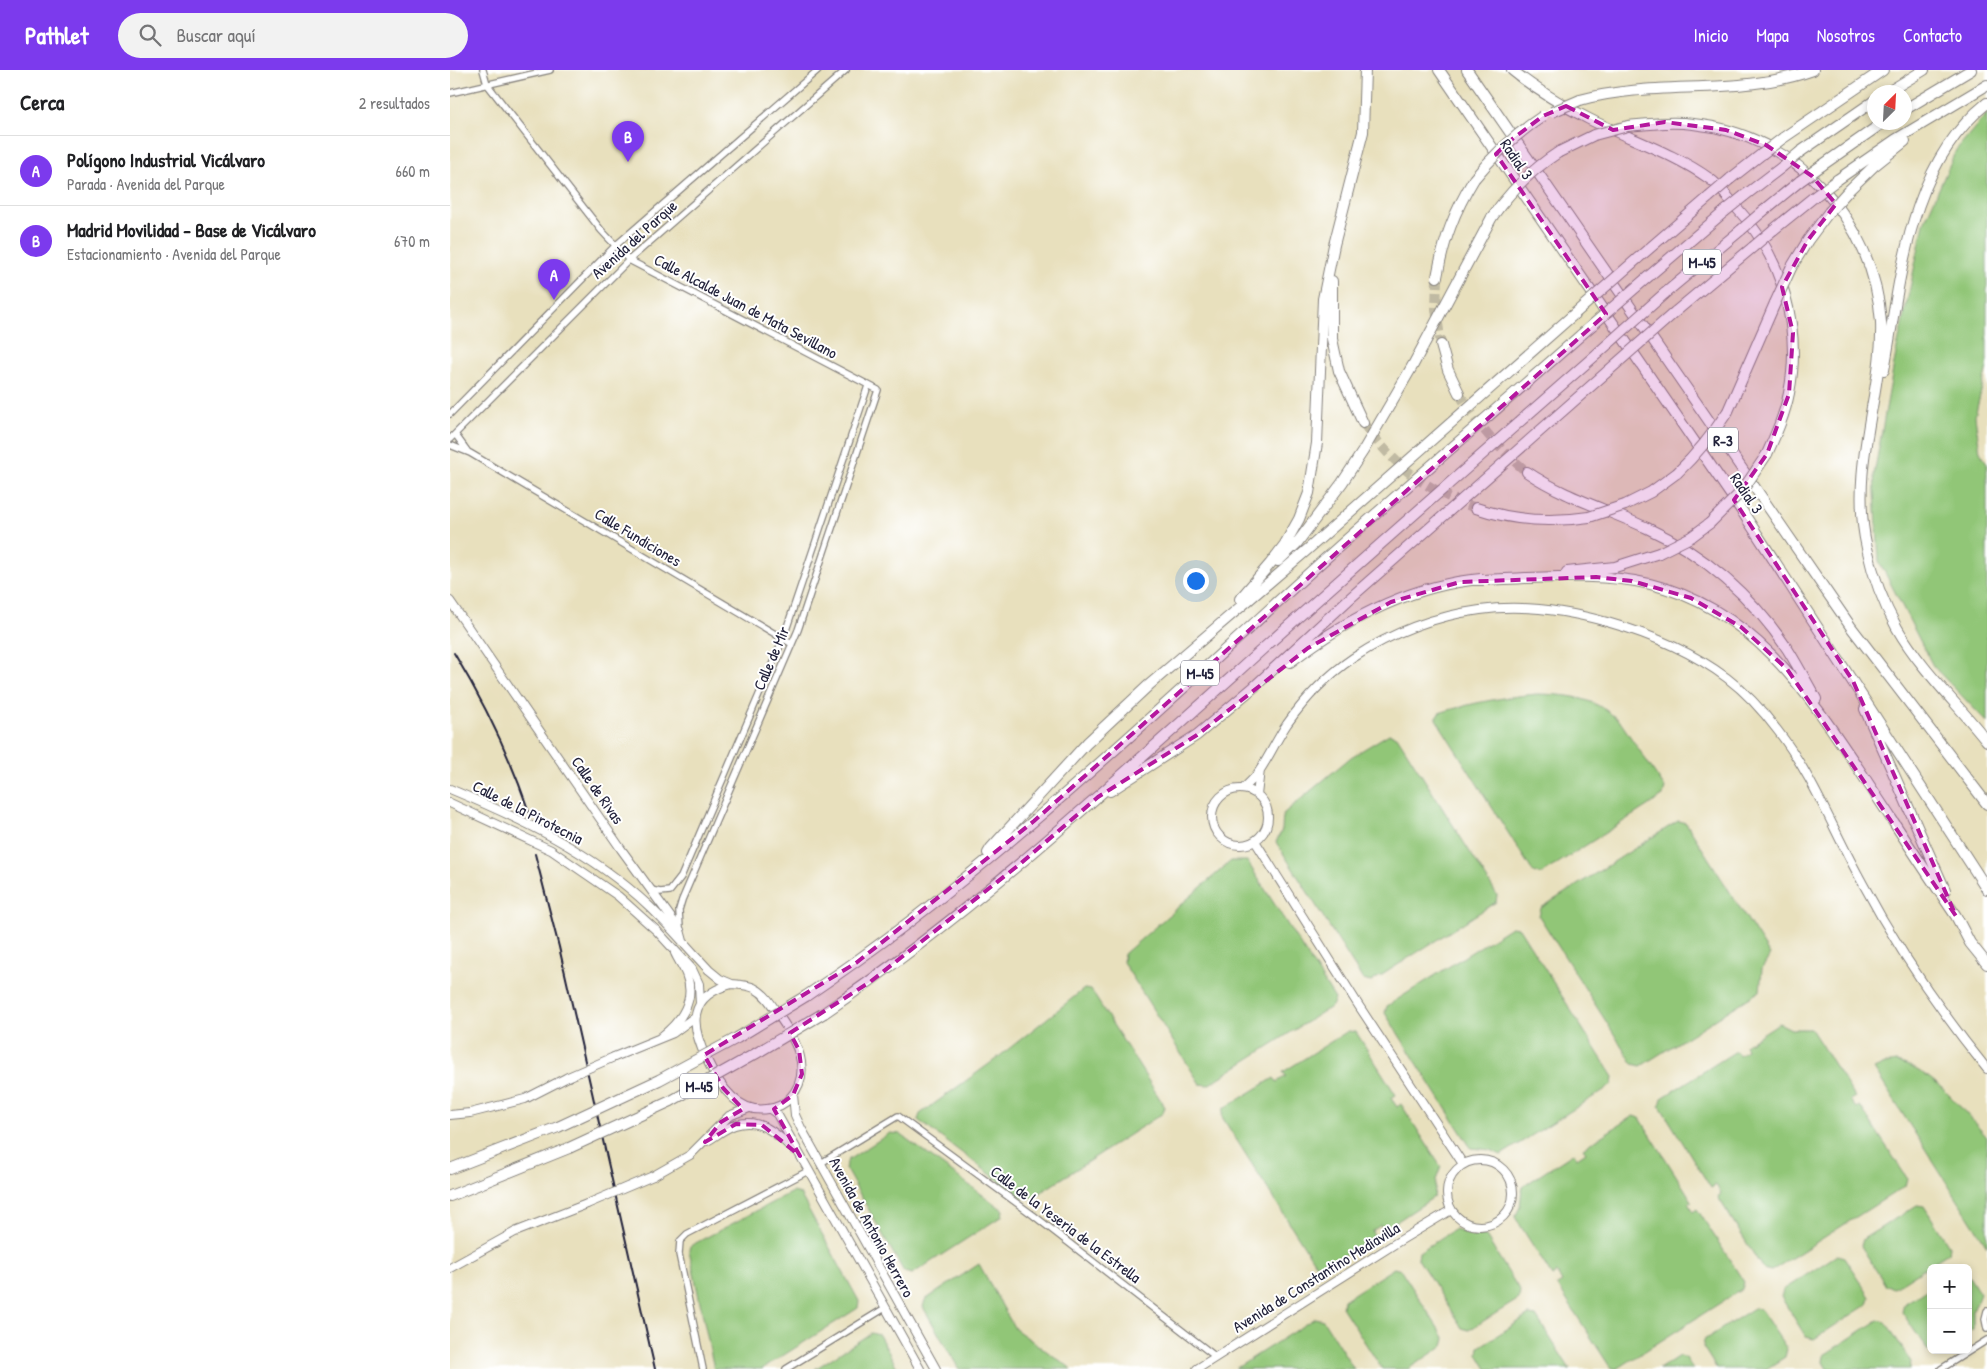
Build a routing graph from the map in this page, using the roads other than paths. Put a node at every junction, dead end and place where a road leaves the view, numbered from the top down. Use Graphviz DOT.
graph roads {
  1 [pos="483,70"];
  2 [pos="550,70"];
  3 [pos="818,70"];
  4 [pos="846,70"];
  5 [pos="1365,70"];
  6 [pos="1439,70"];
  7 [pos="1468,70"];
  8 [pos="1512,70"];
  9 [pos="1814,70"];
  10 [pos="1883,70"];
  11 [pos="1924,70"];
  12 [pos="1970,70"];
  13 [pos="488,84"];
  14 [pos="1899,85"];
  15 [pos="1987,86"];
  16 [pos="1975,92"];
  17 [pos="450,93"];
  18 [pos="1987,103"];
  19 [pos="1912,105"];
  20 [pos="1867,106"];
  21 [pos="1873,130"];
  22 [pos="1334,245"];
  23 [pos="615,246"];
  24 [pos="629,260"];
  25 [pos="1437,277"];
  26 [pos="1441,345"];
  27 [pos="868,386"];
  28 [pos="878,390"];
  29 [pos="1458,393"];
  30 [pos="450,414"];
  31 [pos="1363,423"];
  32 [pos="455,434"];
  33 [pos="450,440"];
  34 [pos="450,445"];
  35 [pos="470,453"];
  36 [pos="1864,456"];
  37 [pos="1526,472"];
  38 [pos="1476,508"];
  39 [pos="1476,580"];
  40 [pos="1240,599"];
  41 [pos="450,601"];
  42 [pos="783,638"];
  43 [pos="792,644"];
  44 [pos="1178,660"];
  45 [pos="1853,680"];
  46 [pos="1254,687"];
  47 [pos="1987,741"];
  48 [pos="1842,744"];
  49 [pos="1260,770"];
  50 [pos="450,789"];
  51 [pos="1243,789"];
  52 [pos="1257,795"];
  53 [pos="1098,797"];
  54 [pos="450,803"];
  55 [pos="1987,804"];
  56 [pos="1255,841"];
  57 [pos="984,861"];
  58 [pos="1987,889"];
  59 [pos="651,890"];
  60 [pos="1956,916"];
  61 [pos="680,930"];
  62 [pos="683,941"];
  63 [pos="672,946"];
  64 [pos="1987,964"];
  65 [pos="732,984"];
  66 [pos="700,1004"];
  67 [pos="696,1016"];
  68 [pos="660,1037"];
  69 [pos="1987,1069"];
  70 [pos="793,1095"];
  71 [pos="749,1108"];
  72 [pos="770,1109"];
  73 [pos="450,1115"];
  74 [pos="705,1142"];
  75 [pos="800,1156"];
  76 [pos="821,1163"];
  77 [pos="1464,1164"];
  78 [pos="450,1169"];
  79 [pos="808,1171"];
  80 [pos="450,1196"];
  81 [pos="1451,1210"];
  82 [pos="450,1268"];
  83 [pos="885,1308"];
  84 [pos="1987,1311"];
  85 [pos="1987,1329"];
  86 [pos="1987,1340"];
  87 [pos="1216,1356"];
  88 [pos="703,1369"];
  89 [pos="786,1369"];
  90 [pos="920,1369"];
  91 [pos="936,1369"];
  92 [pos="1197,1369"];
  93 [pos="1941,1369"];
  1 -- 13 [label="street, Calle Alcalde Juan de Mata Sevillano"];
  2 -- 13 [label="street"];
  3 -- 23 [label="street, Avenida del Parque"];
  4 -- 24 [label="street, Avenida del Parque"];
  5 -- 22 [label="highway"];
  6 -- 45 [label="highway, Radial 3 / R-3"];
  7 -- 55 [label="highway, Radial 3 / R-3"];
  8 -- 39 [label="highway, bridge"];
  9 -- 25 [label="highway, bridge"];
  10 -- 44 [label="highway, bridge"];
  11 -- 14 [label="highway"];
  12 -- 19 [label="highway"];
  13 -- 17 [label="street"];
  13 -- 23 [label="street, Calle Alcalde Juan de Mata Sevillano"];
  15 -- 16 [label="highway"];
  16 -- 38 [label="highway, bridge"];
  16 -- 46 [label="highway, bridge"];
  18 -- 36 [label="highway"];
  20 -- 57 [label="highway, M-45, bridge"];
  21 -- 53 [label="highway, M-45, bridge"];
  22 -- 31 [label="highway"];
  22 -- 40 [label="highway"];
  23 -- 24 [label="street, Calle Alcalde Juan de Mata Sevillano"];
  23 -- 30 [label="street, Avenida del Parque"];
  24 -- 27 [label="street, Calle Alcalde Juan de Mata Sevillano"];
  24 -- 32 [label="street, Avenida del Parque"];
  26 -- 29 [label="highway"];
  27 -- 28 [label="street, Calle Alcalde Juan de Mata Sevillano"];
  27 -- 42 [label="street, Calle de Mir"];
  28 -- 43 [label="street, Calle de Mir"];
  32 -- 33 [label="street, Avenida del Parque"];
  32 -- 35 [label="street, Calle Fundiciones"];
  34 -- 35 [label="street, Calle Fundiciones"];
  35 -- 42 [label="street, Calle Fundiciones"];
  36 -- 40 [label="highway, bridge"];
  36 -- 47 [label="highway"];
  37 -- 48 [label="highway"];
  39 -- 46 [label="highway"];
  39 -- 48 [label="highway"];
  40 -- 44 [label="highway"];
  41 -- 59 [label="street, Calle de Rivas"];
  42 -- 43 [label="street, Calle Fundiciones"];
  42 -- 59 [label="street, Calle de Mir"];
  43 -- 61 [label="street, Calle de Mir"];
  44 -- 57 [label="highway"];
  45 -- 58 [label="highway, Radial 3 / R-3"];
  45 -- 60 [label="highway"];
  46 -- 53 [label="highway"];
  48 -- 60 [label="highway"];
  49 -- 51 [label="street"];
  49 -- 52 [label="street"];
  49 -- 69 [label="street"];
  50 -- 62 [label="street, Calle de la Pirotecnia"];
  51 -- 52 [label="street"];
  51 -- 56 [label="street"];
  52 -- 56 [label="street"];
  53 -- 80 [label="highway, M-45, bridge"];
  54 -- 63 [label="street, Calle de la Pirotecnia"];
  56 -- 77 [label="street"];
  57 -- 78 [label="highway, M-45, bridge"];
  59 -- 61 [label="street, Calle de Rivas"];
  60 -- 64 [label="highway"];
  61 -- 62 [label="street, Calle de Rivas"];
  62 -- 65 [label="street, Calle de Rivas"];
  63 -- 66 [label="street, Calle de la Pirotecnia"];
  63 -- 68 [label="street"];
  65 -- 66 [label="street"];
  65 -- 70 [label="street"];
  66 -- 67 [label="street"];
  67 -- 68 [label="street"];
  67 -- 71 [label="street"];
  68 -- 73 [label="street, bridge"];
  70 -- 72 [label="street"];
  70 -- 76 [label="street, Avenida de Antonio Herrero"];
  71 -- 72 [label="street"];
  71 -- 74 [label="street"];
  72 -- 75 [label="street, Avenida de Antonio Herrero"];
  74 -- 75 [label="street"];
  74 -- 82 [label="street, bridge"];
  75 -- 79 [label="street, Avenida de Antonio Herrero"];
  76 -- 87 [label="street, Calle de la Yeseria de la Estrella"];
  76 -- 91 [label="street, Avenida de Antonio Herrero"];
  77 -- 81 [label="street"];
  77 -- 81 [label="street"];
  79 -- 83 [label="street, Avenida de Antonio Herrero"];
  79 -- 88 [label="street"];
  81 -- 87 [label="street, Avenida de Constantino Mediavilla"];
  83 -- 89 [label="street"];
  83 -- 90 [label="street, Avenida de Antonio Herrero"];
  84 -- 85 [label="street"];
  86 -- 93 [label="street"];
  87 -- 92 [label="street, Avenida de Constantino Mediavilla"];
}
